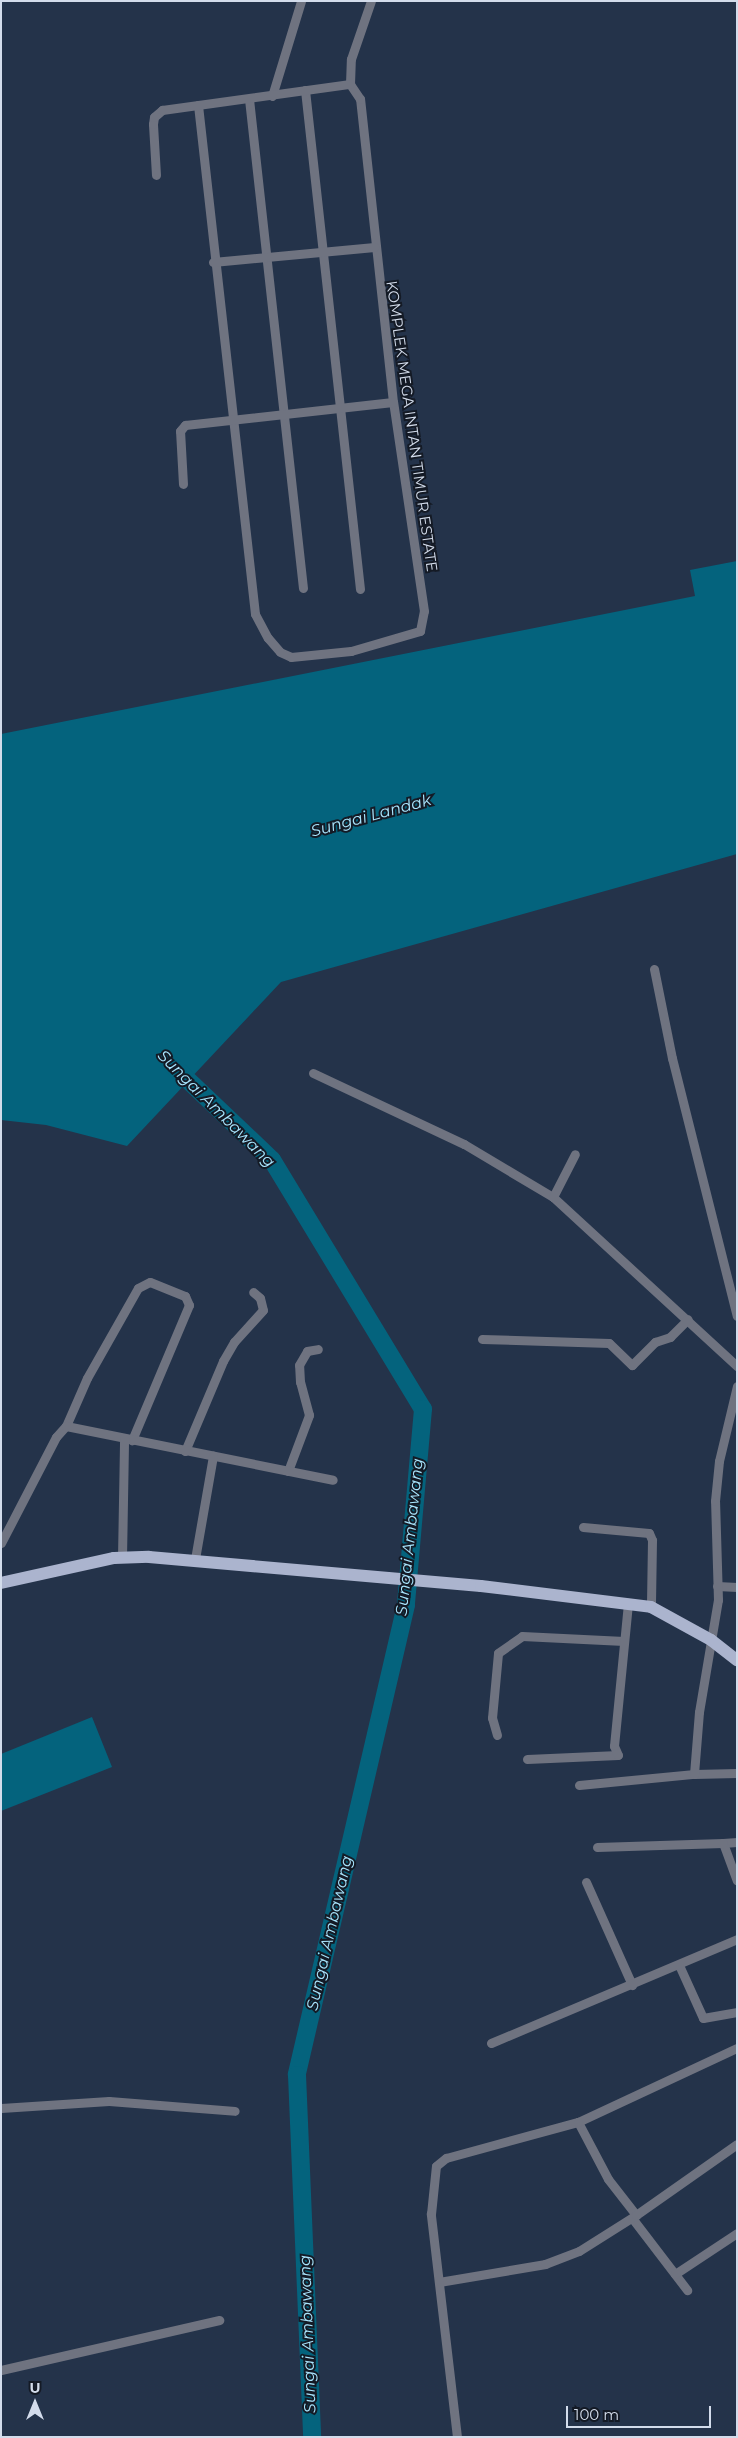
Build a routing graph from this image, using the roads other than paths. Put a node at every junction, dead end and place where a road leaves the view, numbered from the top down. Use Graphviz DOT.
graph roads {
  1 [pos="301,1"];
  2 [pos="371,1"];
  3 [pos="350,84"];
  4 [pos="305,90"];
  5 [pos="272,96"];
  6 [pos="249,99"];
  7 [pos="198,105"];
  8 [pos="156,175"];
  9 [pos="374,247"];
  10 [pos="322,251"];
  11 [pos="265,256"];
  12 [pos="213,262"];
  13 [pos="392,402"];
  14 [pos="339,409"];
  15 [pos="282,415"];
  16 [pos="231,420"];
  17 [pos="183,484"];
  18 [pos="303,588"];
  19 [pos="360,589"];
  20 [pos="654,969"];
  21 [pos="313,1073"];
  22 [pos="575,1154"];
  23 [pos="552,1197"];
  24 [pos="253,1292"];
  25 [pos="734,1296"];
  26 [pos="737,1316"];
  27 [pos="688,1319"];
  28 [pos="482,1339"];
  29 [pos="318,1349"];
  30 [pos="737,1366"];
  31 [pos="737,1386"];
  32 [pos="66,1426"];
  33 [pos="128,1439"];
  34 [pos="185,1450"];
  35 [pos="213,1456"];
  36 [pos="288,1471"];
  37 [pos="334,1480"];
  38 [pos="583,1527"];
  39 [pos="1,1543"];
  40 [pos="122,1558"];
  41 [pos="195,1559"];
  42 [pos="1,1583"];
  43 [pos="718,1586"];
  44 [pos="737,1587"];
  45 [pos="628,1603"];
  46 [pos="652,1607"];
  47 [pos="712,1640"];
  48 [pos="624,1641"];
  49 [pos="737,1660"];
  50 [pos="497,1735"];
  51 [pos="528,1759"];
  52 [pos="737,1773"];
  53 [pos="694,1774"];
  54 [pos="579,1784"];
  55 [pos="737,1842"];
  56 [pos="723,1843"];
  57 [pos="596,1847"];
  58 [pos="737,1881"];
  59 [pos="586,1882"];
  60 [pos="737,1939"];
  61 [pos="679,1965"];
  62 [pos="632,1985"];
  63 [pos="737,2012"];
  64 [pos="491,2043"];
  65 [pos="737,2048"];
  66 [pos="1,2108"];
  67 [pos="235,2111"];
  68 [pos="578,2122"];
  69 [pos="737,2144"];
  70 [pos="634,2217"];
  71 [pos="737,2233"];
  72 [pos="675,2274"];
  73 [pos="439,2282"];
  74 [pos="687,2290"];
  75 [pos="219,2320"];
  76 [pos="1,2370"];
  77 [pos="457,2437"];
  1 -- 5 [label="street"];
  2 -- 3 [label="street"];
  3 -- 4 [label="street"];
  3 -- 9 [label="street, KOMPLEK MEGA INTAN TIMUR ESTATE"];
  4 -- 5 [label="street"];
  4 -- 10 [label="street"];
  5 -- 6 [label="street"];
  6 -- 7 [label="street"];
  6 -- 11 [label="street"];
  7 -- 8 [label="street"];
  7 -- 12 [label="street"];
  9 -- 10 [label="street"];
  9 -- 13 [label="street, KOMPLEK MEGA INTAN TIMUR ESTATE"];
  10 -- 11 [label="street"];
  10 -- 14 [label="street"];
  11 -- 12 [label="street"];
  11 -- 15 [label="street"];
  12 -- 16 [label="street"];
  13 -- 14 [label="street"];
  13 -- 16 [label="street, KOMPLEK MEGA INTAN TIMUR ESTATE"];
  14 -- 15 [label="street"];
  14 -- 19 [label="street"];
  15 -- 16 [label="street"];
  15 -- 18 [label="street"];
  16 -- 17 [label="street"];
  20 -- 25 [label="street"];
  21 -- 23 [label="street"];
  22 -- 23 [label="street"];
  23 -- 27 [label="street"];
  24 -- 34 [label="street"];
  25 -- 26 [label="street"];
  27 -- 28 [label="street"];
  27 -- 30 [label="street"];
  29 -- 36 [label="street"];
  31 -- 43 [label="street"];
  32 -- 33 [label="street"];
  32 -- 33 [label="street"];
  32 -- 39 [label="street"];
  33 -- 34 [label="street"];
  33 -- 40 [label="street"];
  34 -- 35 [label="street"];
  35 -- 36 [label="street"];
  35 -- 41 [label="street"];
  36 -- 37 [label="street"];
  38 -- 46 [label="street"];
  40 -- 41 [label="main road"];
  40 -- 42 [label="main road"];
  41 -- 45 [label="main road"];
  43 -- 44 [label="street"];
  43 -- 47 [label="street"];
  45 -- 46 [label="main road"];
  45 -- 48 [label="street"];
  46 -- 47 [label="main road"];
  47 -- 49 [label="main road"];
  47 -- 53 [label="street"];
  48 -- 50 [label="street"];
  48 -- 51 [label="street"];
  52 -- 53 [label="street"];
  53 -- 54 [label="street"];
  55 -- 56 [label="street"];
  56 -- 57 [label="street"];
  56 -- 58 [label="street"];
  59 -- 62 [label="street"];
  60 -- 61 [label="street"];
  61 -- 62 [label="street"];
  61 -- 63 [label="street"];
  62 -- 64 [label="street"];
  65 -- 68 [label="street"];
  66 -- 67 [label="street"];
  68 -- 70 [label="street"];
  68 -- 73 [label="street"];
  69 -- 70 [label="street"];
  70 -- 72 [label="street"];
  70 -- 73 [label="street"];
  71 -- 72 [label="street"];
  72 -- 74 [label="street"];
  73 -- 77 [label="street"];
  75 -- 76 [label="street"];
}
